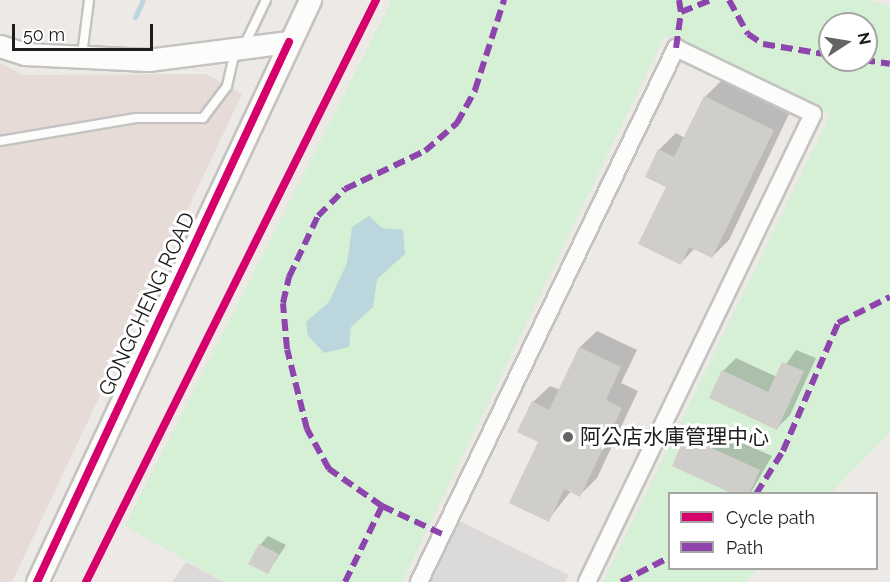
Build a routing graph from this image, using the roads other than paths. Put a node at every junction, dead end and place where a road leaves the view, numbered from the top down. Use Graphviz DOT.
graph roads {
  1 [pos="89,0"];
  2 [pos="266,0"];
  3 [pos="310,0"];
  4 [pos="289,42"];
  5 [pos="0,46"];
  6 [pos="231,50"];
  7 [pos="82,59"];
  8 [pos="0,141"];
  9 [pos="37,582"];
  10 [pos="418,582"];
  11 [pos="587,582"];
  1 -- 7 [label="lane"];
  2 -- 6 [label="lane"];
  3 -- 4 [label="street, GONGCHENG ROAD"];
  4 -- 6 [label="street"];
  4 -- 9 [label="street, GONGCHENG ROAD"];
  5 -- 7 [label="street"];
  6 -- 7 [label="street"];
  6 -- 8 [label="lane"];
  10 -- 11 [label="street"];
}
